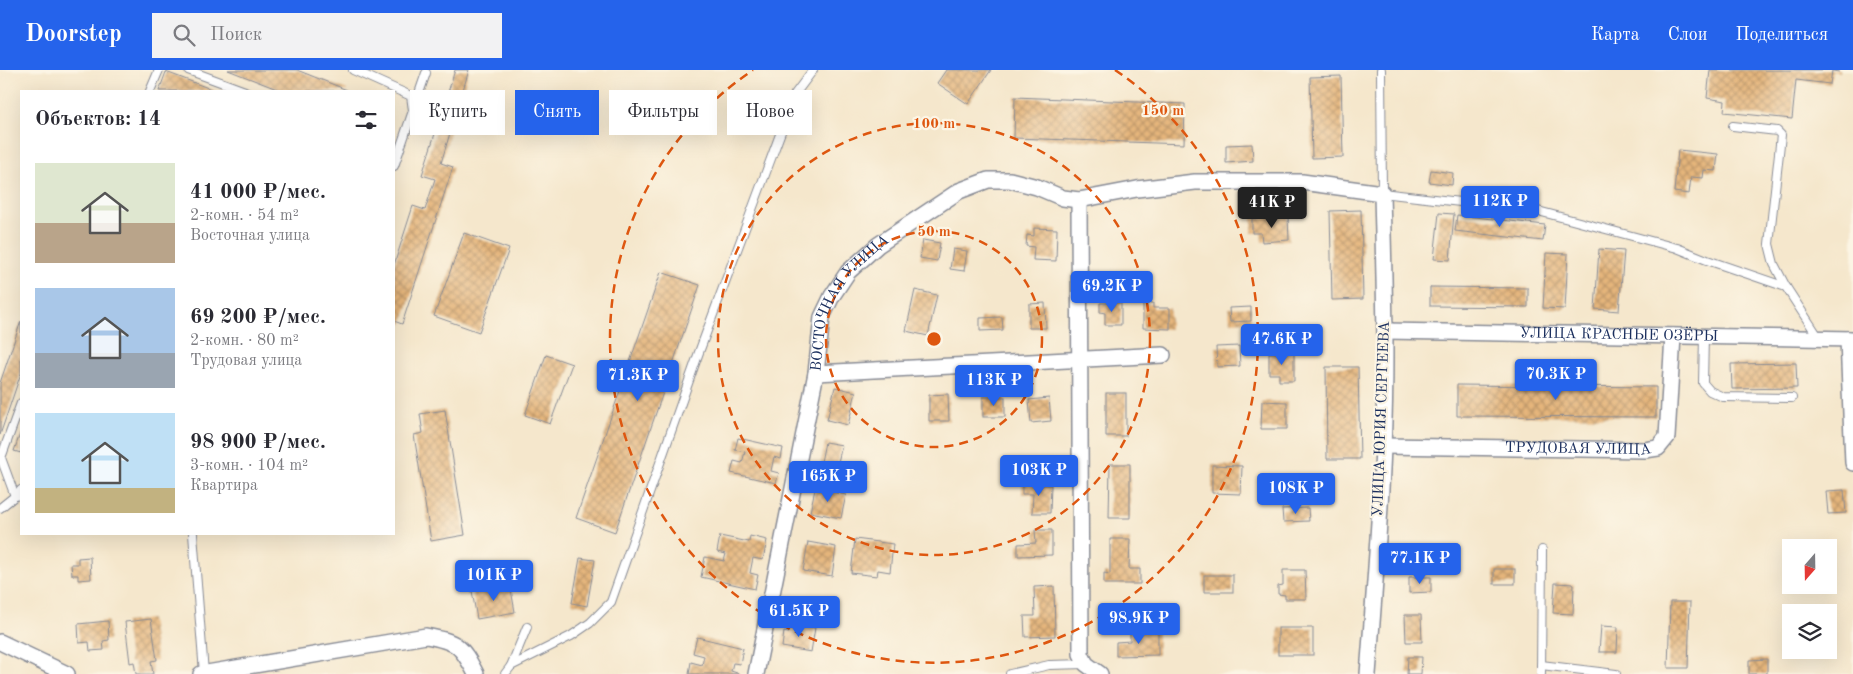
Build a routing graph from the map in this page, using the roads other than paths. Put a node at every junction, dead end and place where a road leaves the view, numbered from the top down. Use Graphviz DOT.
graph roads {
  1 [pos="159,70"];
  2 [pos="188,70"];
  3 [pos="353,70"];
  4 [pos="813,70"];
  5 [pos="1381,70"];
  6 [pos="426,73"];
  7 [pos="150,90"];
  8 [pos="242,90"];
  9 [pos="420,90"];
  10 [pos="410,96"];
  11 [pos="410,119"];
  12 [pos="1733,126"];
  13 [pos="397,147"];
  14 [pos="395,160"];
  15 [pos="1382,193"];
  16 [pos="1079,200"];
  17 [pos="1786,287"];
  18 [pos="1385,331"];
  19 [pos="1673,336"];
  20 [pos="1704,336"];
  21 [pos="1819,338"];
  22 [pos="1851,339"];
  23 [pos="1163,355"];
  24 [pos="1079,360"];
  25 [pos="816,373"];
  26 [pos="1792,398"];
  27 [pos="20,406"];
  28 [pos="1383,446"];
  29 [pos="1853,463"];
  30 [pos="18,495"];
  31 [pos="0,508"];
  32 [pos="193,535"];
  33 [pos="1542,550"];
  34 [pos="527,627"];
  35 [pos="0,642"];
  36 [pos="1086,664"];
  37 [pos="1541,665"];
  38 [pos="511,666"];
  39 [pos="66,674"];
  40 [pos="203,674"];
  41 [pos="476,674"];
  42 [pos="505,674"];
  43 [pos="756,674"];
  44 [pos="1010,674"];
  45 [pos="1100,674"];
  46 [pos="1368,674"];
  47 [pos="1541,674"];
  48 [pos="1616,674"];
  1 -- 7 [label="lane"];
  2 -- 8 [label="lane"];
  3 -- 10 [label="lane"];
  4 -- 38 [label="lane"];
  5 -- 15 [label="lane"];
  6 -- 9 [label="lane"];
  11 -- 13 [label="lane"];
  12 -- 17 [label="lane"];
  13 -- 14 [label="lane"];
  15 -- 16 [label="street, ВОСТОЧНАЯ УЛИЦА"];
  15 -- 17 [label="lane"];
  15 -- 18 [label="street, УЛИЦА ЮРИЯ СЕРГЕЕВА"];
  16 -- 24 [label="street"];
  16 -- 25 [label="street, ВОСТОЧНАЯ УЛИЦА"];
  17 -- 21 [label="lane"];
  18 -- 19 [label="street, УЛИЦА КРАСНЫЕ ОЗЁРЫ"];
  18 -- 28 [label="street, УЛИЦА ЮРИЯ СЕРГЕЕВА"];
  19 -- 20 [label="street, УЛИЦА КРАСНЫЕ ОЗЁРЫ"];
  19 -- 28 [label="street, ТРУДОВАЯ УЛИЦА"];
  20 -- 21 [label="street, УЛИЦА КРАСНЫЕ ОЗЁРЫ"];
  20 -- 26 [label="lane"];
  21 -- 22 [label="street, УЛИЦА КРАСНЫЕ ОЗЁРЫ"];
  22 -- 29 [label="street"];
  23 -- 24 [label="street"];
  24 -- 25 [label="street"];
  24 -- 36 [label="street"];
  25 -- 43 [label="street, ВОСТОЧНАЯ УЛИЦА"];
  27 -- 30 [label="lane"];
  28 -- 46 [label="street, УЛИЦА ЮРИЯ СЕРГЕЕВА"];
  30 -- 31 [label="lane"];
  32 -- 40 [label="lane"];
  33 -- 37 [label="lane"];
  34 -- 38 [label="lane"];
  35 -- 39 [label="street"];
  36 -- 44 [label="lane"];
  36 -- 45 [label="street"];
  37 -- 47 [label="lane"];
  37 -- 48 [label="lane"];
  38 -- 42 [label="lane"];
  40 -- 41 [label="street"];
}
